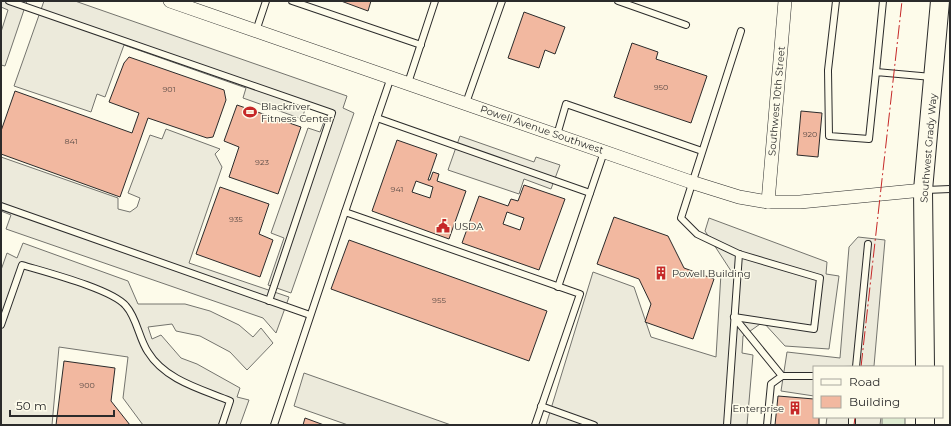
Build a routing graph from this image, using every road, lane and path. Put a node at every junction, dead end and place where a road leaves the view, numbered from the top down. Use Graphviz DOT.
graph roads {
  1 [pos="9,1"];
  2 [pos="170,1"];
  3 [pos="266,1"];
  4 [pos="292,1"];
  5 [pos="435,1"];
  6 [pos="502,1"];
  7 [pos="618,1"];
  8 [pos="785,1"];
  9 [pos="836,1"];
  10 [pos="883,1"];
  11 [pos="940,1"];
  12 [pos="686,25"];
  13 [pos="256,31"];
  14 [pos="740,31"];
  15 [pos="421,44"];
  16 [pos="876,72"];
  17 [pos="933,77"];
  18 [pos="391,78"];
  19 [pos="408,83"];
  20 [pos="466,103"];
  21 [pos="377,118"];
  22 [pos="557,135"];
  23 [pos="605,151"];
  24 [pos="702,151"];
  25 [pos="691,182"];
  26 [pos="950,189"];
  27 [pos="922,190"];
  28 [pos="590,193"];
  29 [pos="768,202"];
  30 [pos="1,206"];
  31 [pos="345,212"];
  32 [pos="868,244"];
  33 [pos="738,254"];
  34 [pos="558,286"];
  35 [pos="269,301"];
  36 [pos="310,315"];
  37 [pos="734,317"];
  38 [pos="1,325"];
  39 [pos="856,366"];
  40 [pos="925,366"];
  41 [pos="782,376"];
  42 [pos="813,376"];
  43 [pos="541,406"];
  44 [pos="222,425"];
  45 [pos="274,425"];
  46 [pos="535,425"];
  47 [pos="594,425"];
  48 [pos="727,425"];
  49 [pos="767,425"];
  1 -- 35 [label="lane"];
  2 -- 13 [label="street, Powell Avenue Southwest"];
  3 -- 13 [label="lane"];
  4 -- 15 [label="lane"];
  5 -- 15 [label="lane"];
  6 -- 20 [label="lane"];
  7 -- 12 [label="lane"];
  8 -- 29 [label="street, Southwest 10th Street"];
  9 -- 16 [label="lane"];
  10 -- 16 [label="lane"];
  11 -- 17 [label="main road, Southwest Grady Way"];
  13 -- 18 [label="street, Powell Avenue Southwest"];
  14 -- 24 [label="lane"];
  15 -- 19 [label="lane"];
  16 -- 17 [label="lane"];
  17 -- 27 [label="main road, Southwest Grady Way"];
  18 -- 19 [label="street, Powell Avenue Southwest"];
  18 -- 21 [label="lane"];
  19 -- 20 [label="street, Powell Avenue Southwest"];
  20 -- 22 [label="street, Powell Avenue Southwest"];
  21 -- 28 [label="lane"];
  21 -- 31 [label="lane"];
  22 -- 23 [label="street, Powell Avenue Southwest"];
  22 -- 24 [label="lane"];
  23 -- 25 [label="street, Powell Avenue Southwest"];
  23 -- 28 [label="lane"];
  24 -- 25 [label="lane"];
  25 -- 29 [label="street, Powell Avenue Southwest"];
  25 -- 33 [label="lane"];
  26 -- 27 [label="lane"];
  27 -- 29 [label="street, Powell Avenue Southwest"];
  27 -- 40 [label="main road, Southwest Grady Way"];
  28 -- 34 [label="lane"];
  30 -- 35 [label="lane"];
  31 -- 34 [label="lane"];
  31 -- 36 [label="lane"];
  32 -- 39 [label="lane"];
  33 -- 37 [label="lane"];
  33 -- 37 [label="lane"];
  34 -- 43 [label="lane"];
  35 -- 36 [label="lane"];
  36 -- 45 [label="lane"];
  37 -- 41 [label="lane"];
  37 -- 48 [label="lane"];
  38 -- 44 [label="lane"];
  41 -- 42 [label="lane"];
  41 -- 49 [label="lane"];
  43 -- 46 [label="lane"];
  43 -- 47 [label="lane"];
}
